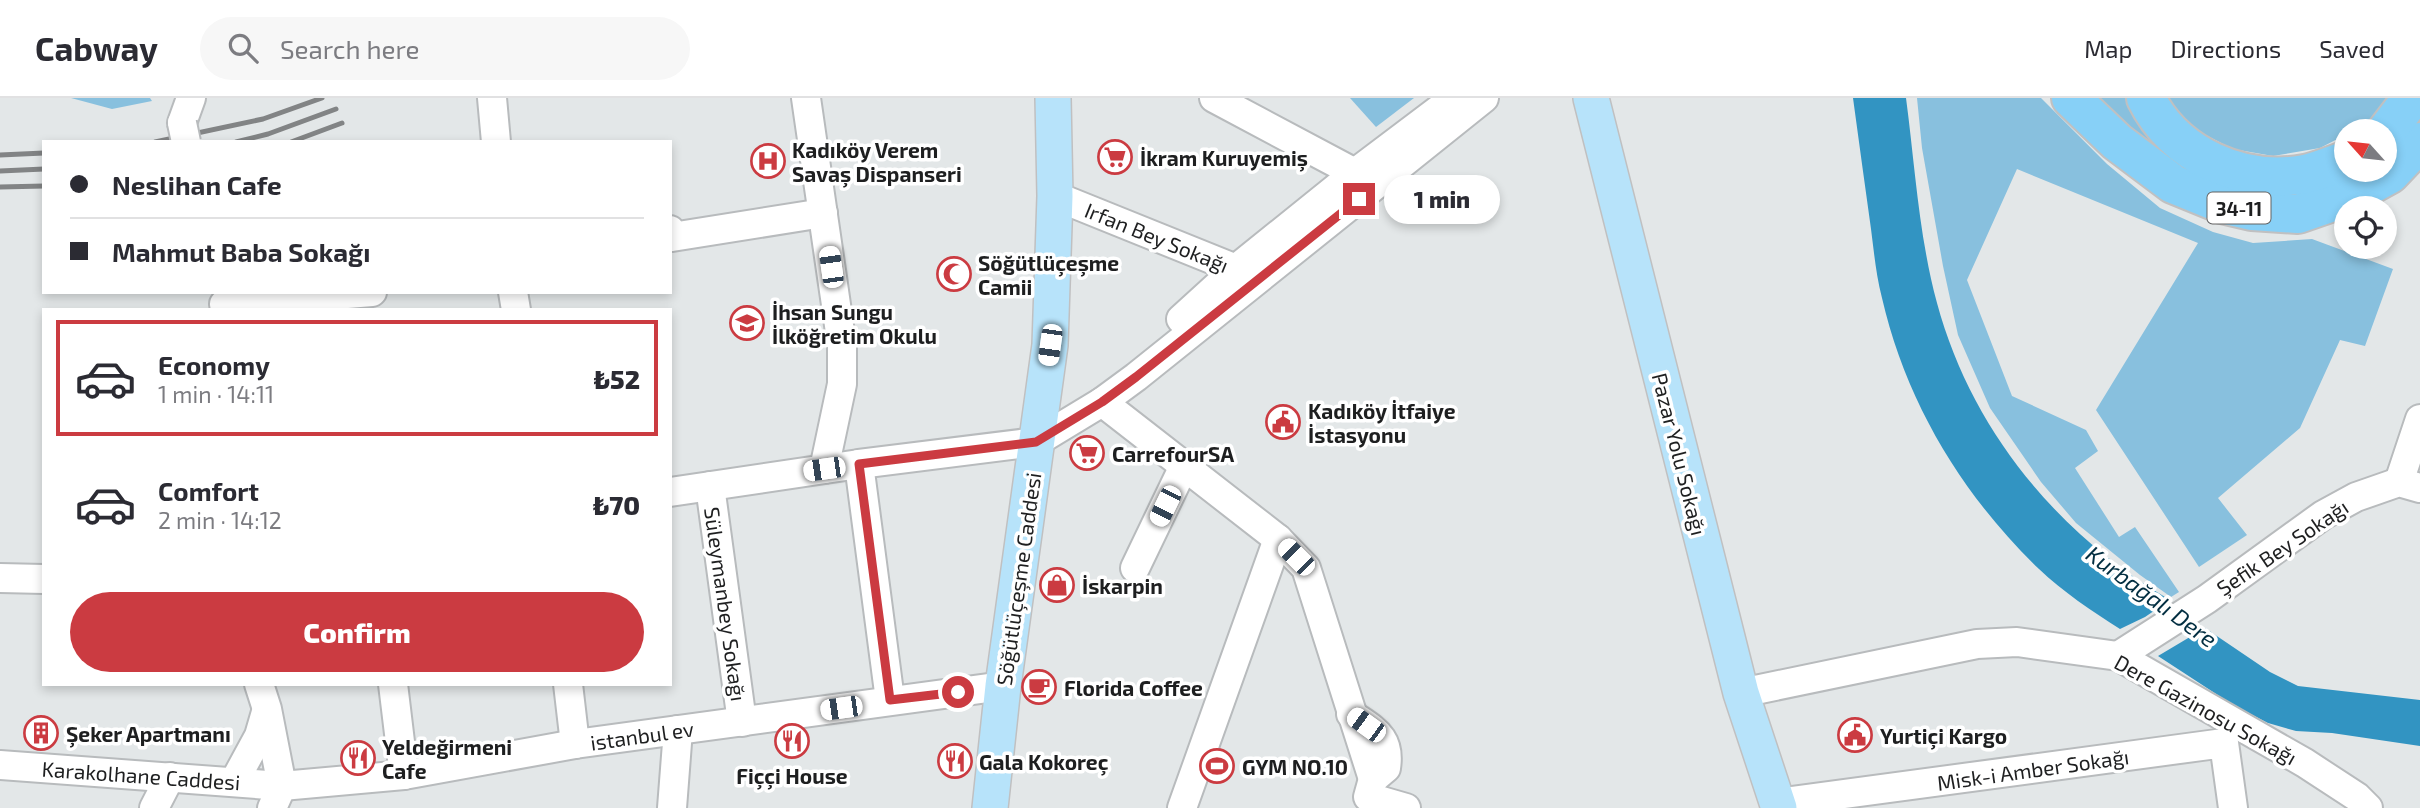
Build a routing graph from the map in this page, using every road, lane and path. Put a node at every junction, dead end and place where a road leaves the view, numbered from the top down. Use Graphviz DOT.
graph roads {
  1 [pos="492,98"];
  2 [pos="806,98"];
  3 [pos="1053,98"];
  4 [pos="1214,98"];
  5 [pos="1454,98"];
  6 [pos="1484,98"];
  7 [pos="1591,98"];
  8 [pos="2071,98"];
  9 [pos="2146,98"];
  10 [pos="2412,98"];
  11 [pos="2396,119"];
  12 [pos="496,140"];
  13 [pos="2420,142"];
  14 [pos="2334,164"];
  15 [pos="1355,173"];
  16 [pos="1055,197"];
  17 [pos="823,213"];
  18 [pos="672,237"];
  19 [pos="1248,273"];
  20 [pos="355,299"];
  21 [pos="223,302"];
  22 [pos="1102,402"];
  23 [pos="2420,419"];
  24 [pos="1038,431"];
  25 [pos="859,464"];
  26 [pos="1184,466"];
  27 [pos="824,469"];
  28 [pos="2410,485"];
  29 [pos="710,486"];
  30 [pos="672,492"];
  31 [pos="1278,539"];
  32 [pos="1135,568"];
  33 [pos="0,578"];
  34 [pos="42,579"];
  35 [pos="2126,652"];
  36 [pos="393,686"];
  37 [pos="568,686"];
  38 [pos="1003,686"];
  39 [pos="1741,693"];
  40 [pos="263,697"];
  41 [pos="890,700"];
  42 [pos="2223,714"];
  43 [pos="742,722"];
  44 [pos="678,730"];
  45 [pos="2224,743"];
  46 [pos="575,744"];
  47 [pos="3,770"];
  48 [pos="404,775"];
  49 [pos="170,777"];
  50 [pos="234,782"];
  51 [pos="277,797"];
  52 [pos="1778,806"];
  53 [pos="154,808"];
  54 [pos="672,808"];
  55 [pos="990,808"];
  56 [pos="1182,808"];
  57 [pos="1406,808"];
  58 [pos="2233,808"];
  59 [pos="2368,808"];
  1 -- 12 [label="street"];
  2 -- 17 [label="street"];
  3 -- 16 [label="main road, Söğütlüçeşme Caddesi"];
  4 -- 15 [label="street"];
  5 -- 15 [label="street"];
  6 -- 19 [label="street"];
  7 -- 39 [label="main road, Pazar Yolu Sokağı"];
  8 -- 13 [label="highway, 34-11"];
  9 -- 14 [label="highway, 34-11"];
  10 -- 11 [label="highway"];
  15 -- 19 [label="street"];
  16 -- 19 [label="street, Irfan Bey Sokağı"];
  16 -- 24 [label="main road, Söğütlüçeşme Caddesi"];
  17 -- 18 [label="street"];
  17 -- 27 [label="street"];
  19 -- 22 [label="street"];
  19 -- 24 [label="street"];
  20 -- 21 [label="street"];
  22 -- 24 [label="street"];
  22 -- 26 [label="street"];
  23 -- 28 [label="street"];
  24 -- 25 [label="street"];
  24 -- 38 [label="main road, Söğütlüçeşme Caddesi"];
  25 -- 27 [label="street"];
  25 -- 41 [label="street"];
  26 -- 31 [label="street"];
  26 -- 32 [label="street"];
  27 -- 29 [label="street"];
  28 -- 35 [label="street, Şefik Bey Sokağı"];
  29 -- 30 [label="street"];
  29 -- 43 [label="street, Süleymanbey Sokağı"];
  31 -- 56 [label="street"];
  31 -- 57 [label="street"];
  33 -- 34 [label="street"];
  35 -- 39 [label="street, Dere Gazinosu Sokağı"];
  35 -- 42 [label="street, Dere Gazinosu Sokağı"];
  36 -- 48 [label="street"];
  37 -- 46 [label="street"];
  38 -- 41 [label="street, istanbul ev"];
  38 -- 55 [label="main road, Söğütlüçeşme Caddesi"];
  39 -- 52 [label="main road, Pazar Yolu Sokağı"];
  40 -- 50 [label="street"];
  40 -- 51 [label="street"];
  41 -- 43 [label="street, istanbul ev"];
  42 -- 45 [label="street"];
  42 -- 59 [label="street, Dere Gazinosu Sokağı"];
  43 -- 44 [label="street, istanbul ev"];
  44 -- 46 [label="street, istanbul ev"];
  44 -- 54 [label="street"];
  45 -- 52 [label="street, Misk-i Amber Sokağı"];
  45 -- 58 [label="street"];
  46 -- 48 [label="street, istanbul ev"];
  47 -- 49 [label="street, Karakolhane Caddesi"];
  48 -- 51 [label="street, istanbul ev"];
  49 -- 50 [label="street, Karakolhane Caddesi"];
  49 -- 53 [label="street"];
  50 -- 51 [label="street, Karakolhane Caddesi"];
}
